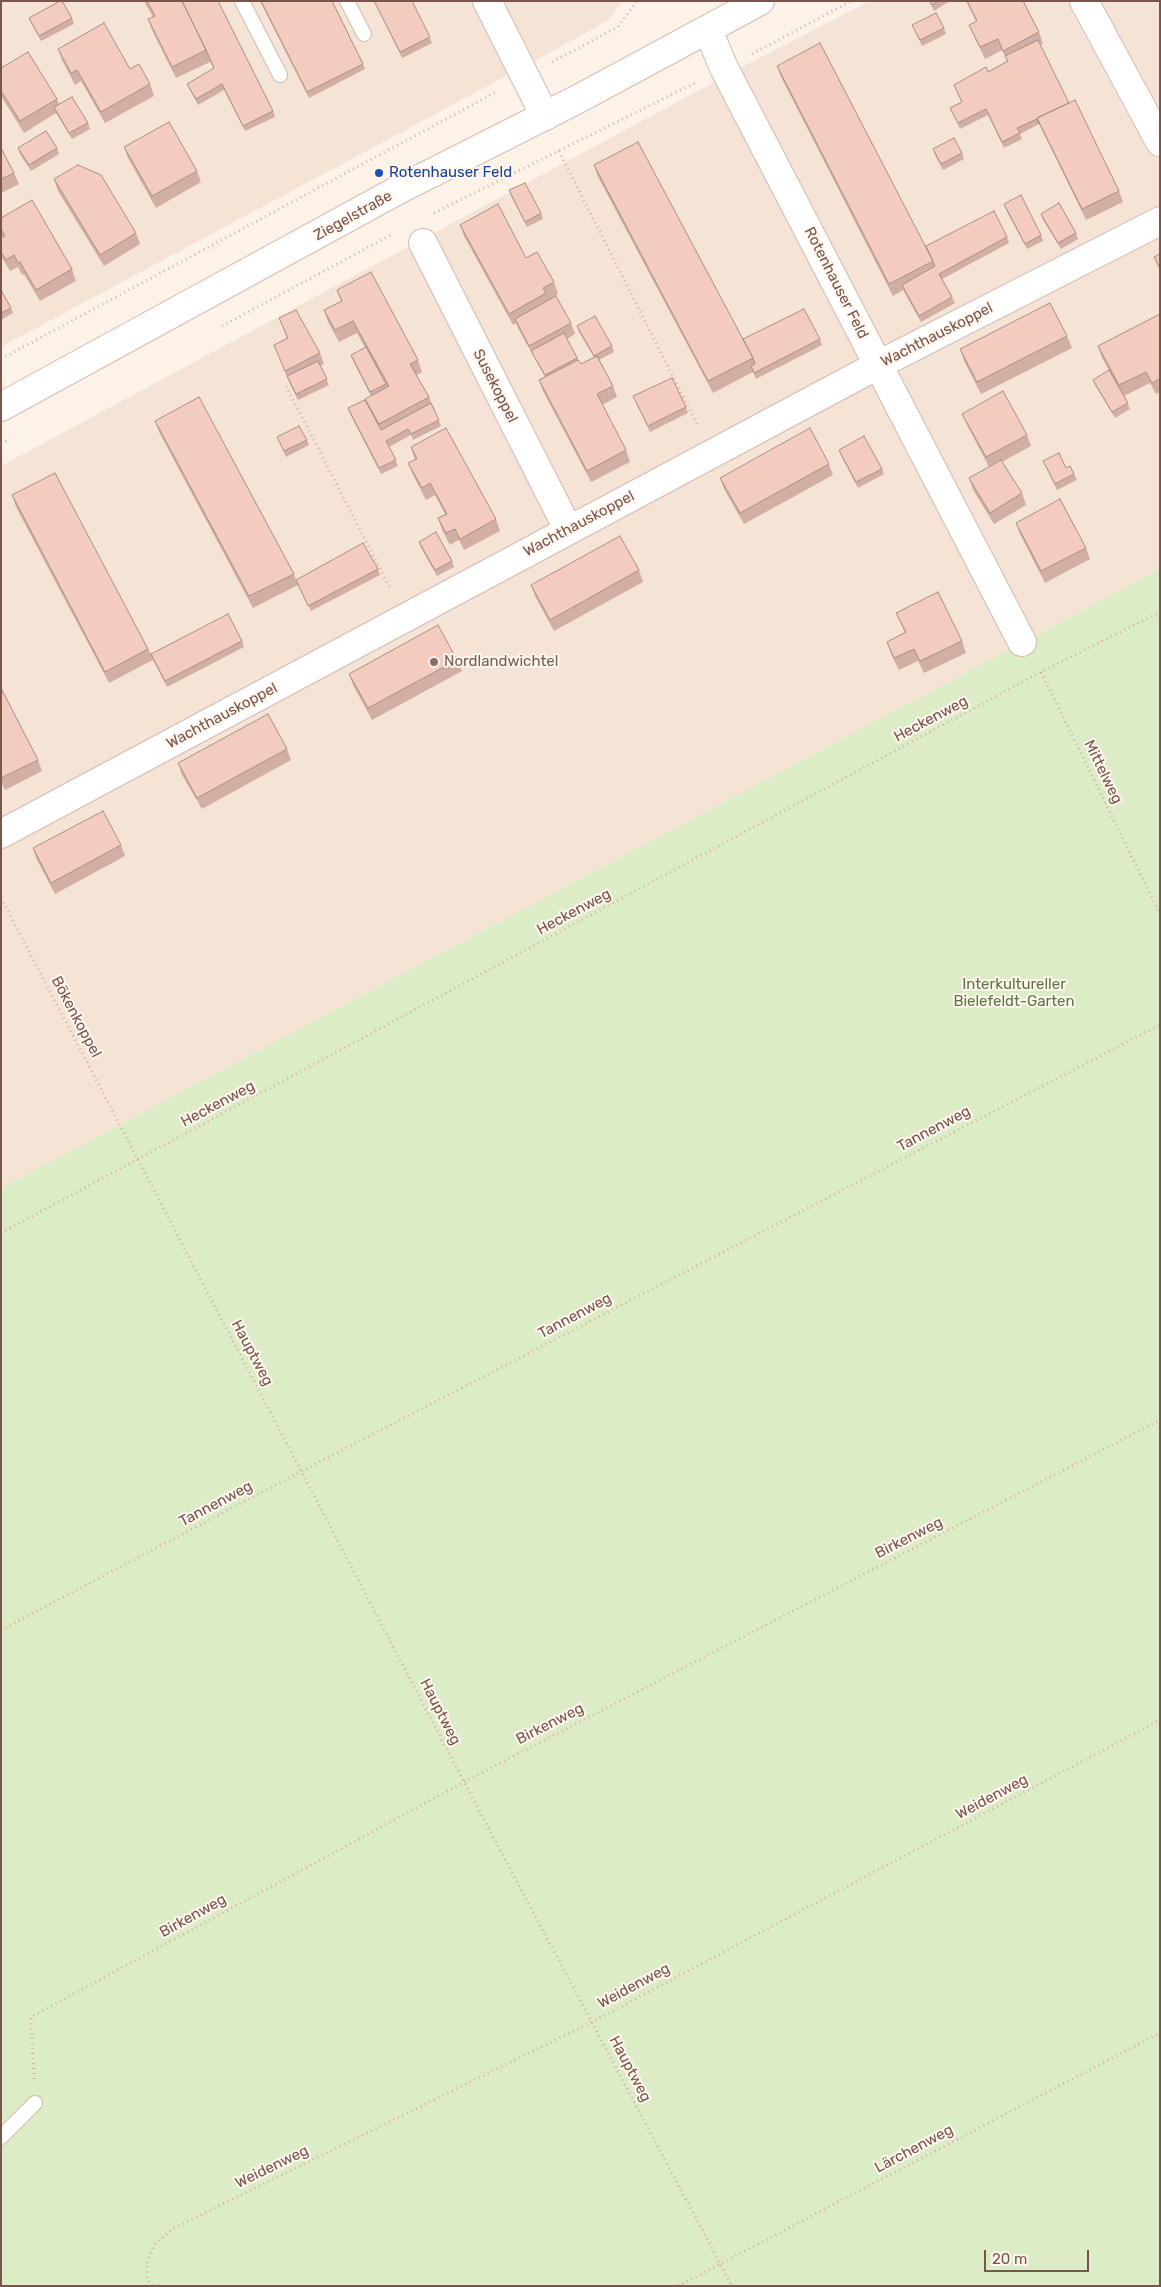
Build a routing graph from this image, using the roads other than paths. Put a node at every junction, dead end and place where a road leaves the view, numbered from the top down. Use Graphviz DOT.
graph roads {
  1 [pos="242,1"];
  2 [pos="348,1"];
  3 [pos="488,1"];
  4 [pos="760,1"];
  5 [pos="1084,1"];
  6 [pos="708,30"];
  7 [pos="364,34"];
  8 [pos="280,75"];
  9 [pos="545,116"];
  10 [pos="1160,142"];
  11 [pos="1160,221"];
  12 [pos="422,244"];
  13 [pos="878,365"];
  14 [pos="1,407"];
  15 [pos="568,530"];
  16 [pos="1022,642"];
  17 [pos="1,834"];
  18 [pos="35,2103"];
  19 [pos="1,2137"];
  1 -- 8 [label="lane"];
  2 -- 7 [label="lane"];
  3 -- 9 [label="street"];
  4 -- 6 [label="street, Ziegelstraße"];
  5 -- 10 [label="street"];
  6 -- 9 [label="street, Ziegelstraße"];
  6 -- 13 [label="street, Rotenhauser Feld"];
  9 -- 14 [label="street, Ziegelstraße"];
  11 -- 13 [label="street, Wachthauskoppel"];
  12 -- 15 [label="street, Susekoppel"];
  13 -- 15 [label="street, Wachthauskoppel"];
  13 -- 16 [label="street, Rotenhauser Feld"];
  15 -- 17 [label="street, Wachthauskoppel"];
  18 -- 19 [label="lane"];
}
